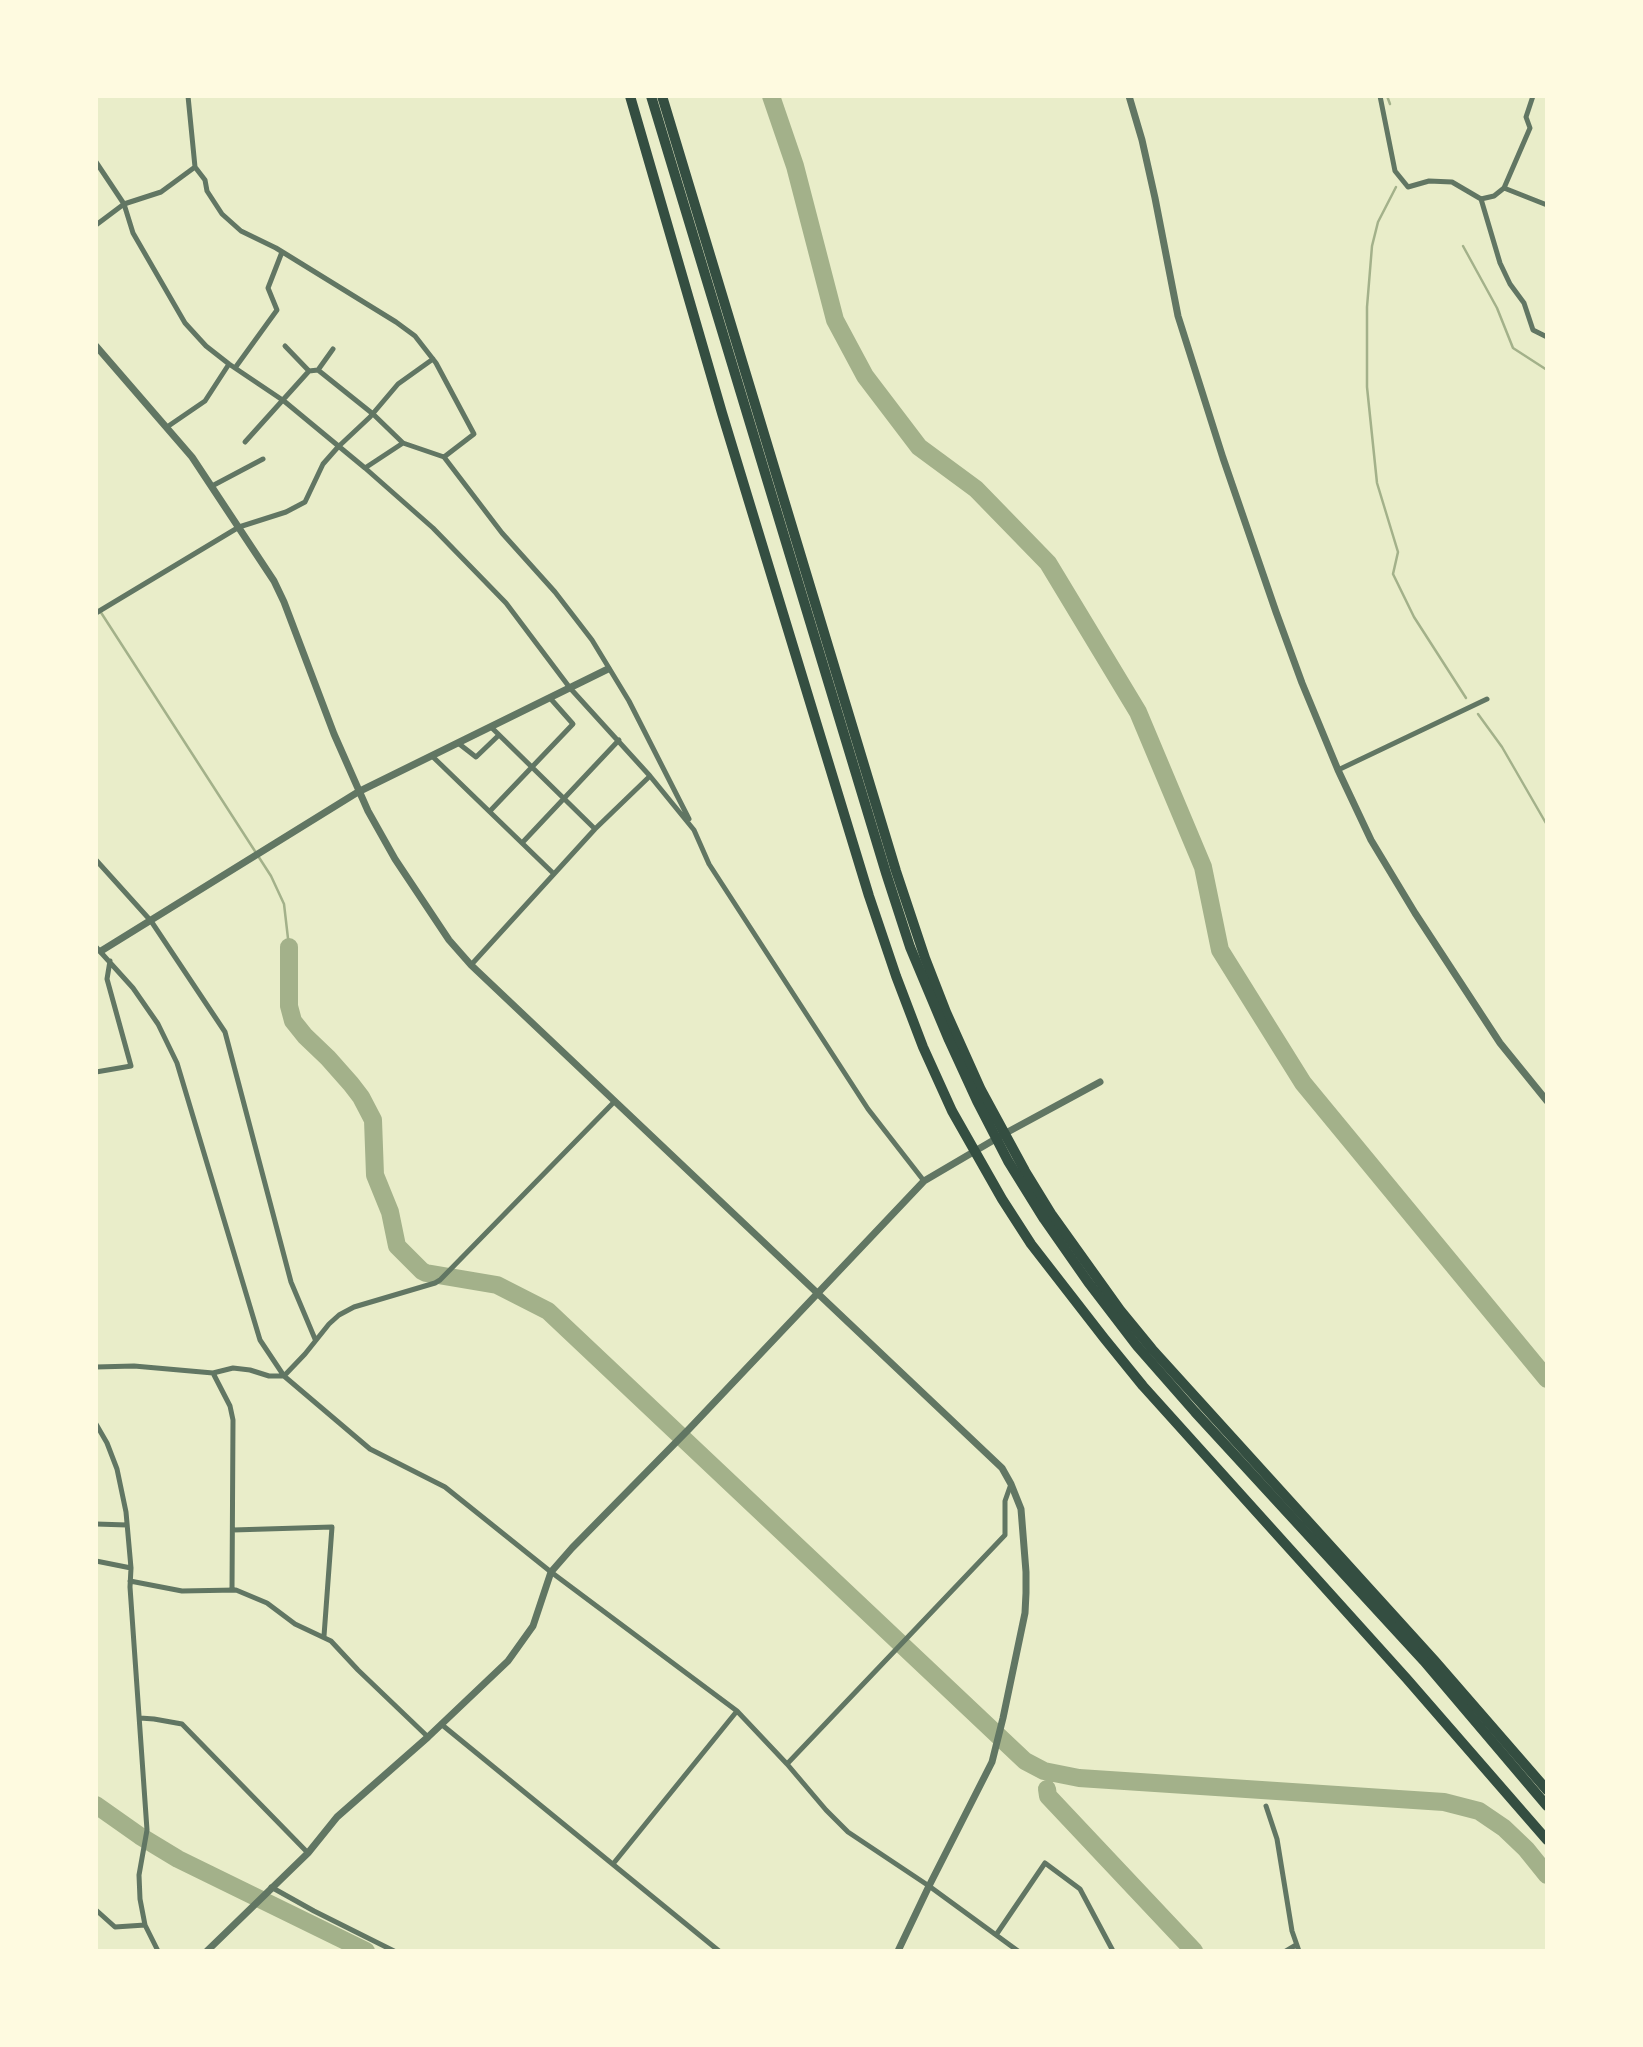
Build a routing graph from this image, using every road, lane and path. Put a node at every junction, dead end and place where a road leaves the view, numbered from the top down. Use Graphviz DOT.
graph roads {
  1 [pos="188,96"];
  2 [pos="630,96"];
  3 [pos="651,96"];
  4 [pos="662,96"];
  5 [pos="1129,96"];
  6 [pos="1380,96"];
  7 [pos="1533,96"];
  8 [pos="96,162"];
  9 [pos="195,167"];
  10 [pos="1504,188"];
  11 [pos="1481,199"];
  12 [pos="124,204"];
  13 [pos="1547,205"];
  14 [pos="96,225"];
  15 [pos="282,252"];
  16 [pos="1547,337"];
  17 [pos="96,346"];
  18 [pos="285,346"];
  19 [pos="333,349"];
  20 [pos="433,359"];
  21 [pos="232,366"];
  22 [pos="318,370"];
  23 [pos="309,371"];
  24 [pos="282,399"];
  25 [pos="373,414"];
  26 [pos="167,427"];
  27 [pos="245,442"];
  28 [pos="403,443"];
  29 [pos="338,447"];
  30 [pos="444,457"];
  31 [pos="263,458"];
  32 [pos="365,468"];
  33 [pos="212,486"];
  34 [pos="239,527"];
  35 [pos="96,605"];
  36 [pos="105,608"];
  37 [pos="96,613"];
  38 [pos="608,668"];
  39 [pos="570,688"];
  40 [pos="550,698"];
  41 [pos="1487,699"];
  42 [pos="491,727"];
  43 [pos="499,735"];
  44 [pos="619,740"];
  45 [pos="458,743"];
  46 [pos="432,756"];
  47 [pos="531,767"];
  48 [pos="1338,770"];
  49 [pos="650,776"];
  50 [pos="358,792"];
  51 [pos="564,799"];
  52 [pos="489,811"];
  53 [pos="595,829"];
  54 [pos="694,830"];
  55 [pos="522,843"];
  56 [pos="96,860"];
  57 [pos="554,874"];
  58 [pos="150,921"];
  59 [pos="99,949"];
  60 [pos="110,961"];
  61 [pos="471,965"];
  62 [pos="96,1072"];
  63 [pos="1100,1082"];
  64 [pos="615,1101"];
  65 [pos="1547,1101"];
  66 [pos="1004,1134"];
  67 [pos="974,1152"];
  68 [pos="924,1181"];
  69 [pos="818,1294"];
  70 [pos="316,1339"];
  71 [pos="96,1367"];
  72 [pos="213,1373"];
  73 [pos="284,1376"];
  74 [pos="96,1424"];
  75 [pos="1011,1484"];
  76 [pos="96,1524"];
  77 [pos="127,1525"];
  78 [pos="233,1530"];
  79 [pos="96,1561"];
  80 [pos="131,1568"];
  81 [pos="551,1572"];
  82 [pos="130,1581"];
  83 [pos="232,1590"];
  84 [pos="324,1636"];
  85 [pos="737,1711"];
  86 [pos="140,1718"];
  87 [pos="442,1724"];
  88 [pos="428,1737"];
  89 [pos="787,1764"];
  90 [pos="1547,1790"];
  91 [pos="1266,1806"];
  92 [pos="1547,1806"];
  93 [pos="1547,1840"];
  94 [pos="308,1853"];
  95 [pos="613,1864"];
  96 [pos="929,1886"];
  97 [pos="269,1889"];
  98 [pos="96,1910"];
  99 [pos="145,1925"];
  100 [pos="996,1935"];
  101 [pos="1298,1948"];
  102 [pos="158,1951"];
  103 [pos="207,1951"];
  104 [pos="394,1951"];
  105 [pos="719,1951"];
  106 [pos="898,1951"];
  107 [pos="1018,1951"];
  108 [pos="1113,1951"];
  109 [pos="1286,1951"];
  1 -- 9 [label="street"];
  2 -- 67 [label="highway"];
  3 -- 92 [label="highway"];
  4 -- 66 [label="highway"];
  5 -- 48 [label="street"];
  6 -- 11 [label="street"];
  7 -- 10 [label="street"];
  8 -- 12 [label="street"];
  9 -- 12 [label="street"];
  9 -- 15 [label="street"];
  10 -- 11 [label="street"];
  10 -- 13 [label="street"];
  11 -- 16 [label="street"];
  12 -- 14 [label="street"];
  12 -- 21 [label="street"];
  15 -- 20 [label="street"];
  15 -- 21 [label="street"];
  17 -- 26 [label="street"];
  18 -- 23 [label="street"];
  19 -- 22 [label="street"];
  20 -- 25 [label="street"];
  20 -- 30 [label="street"];
  21 -- 24 [label="street"];
  21 -- 26 [label="street"];
  22 -- 23 [label="street"];
  22 -- 25 [label="street"];
  23 -- 24 [label="street"];
  24 -- 27 [label="street"];
  24 -- 29 [label="street"];
  25 -- 28 [label="street"];
  25 -- 29 [label="street"];
  26 -- 33 [label="street"];
  28 -- 30 [label="street"];
  28 -- 32 [label="street"];
  29 -- 32 [label="street"];
  29 -- 34 [label="street"];
  30 -- 38 [label="street"];
  31 -- 33 [label="street"];
  32 -- 39 [label="street"];
  33 -- 34 [label="street"];
  34 -- 36 [label="street"];
  34 -- 50 [label="street"];
  35 -- 36 [label="street"];
  36 -- 37 [label="street"];
  38 -- 39 [label="street"];
  38 -- 54 [label="street"];
  39 -- 40 [label="street"];
  39 -- 44 [label="street"];
  40 -- 42 [label="street"];
  40 -- 47 [label="street"];
  41 -- 48 [label="street"];
  42 -- 43 [label="street"];
  42 -- 45 [label="street"];
  43 -- 45 [label="street"];
  43 -- 47 [label="street"];
  44 -- 49 [label="street"];
  44 -- 51 [label="street"];
  45 -- 46 [label="street"];
  46 -- 50 [label="street"];
  46 -- 52 [label="street"];
  47 -- 51 [label="street"];
  47 -- 52 [label="street"];
  48 -- 65 [label="street"];
  49 -- 53 [label="street"];
  49 -- 54 [label="street"];
  50 -- 58 [label="street"];
  50 -- 61 [label="street"];
  51 -- 53 [label="street"];
  51 -- 55 [label="street"];
  52 -- 55 [label="street"];
  53 -- 57 [label="street"];
  54 -- 68 [label="street"];
  55 -- 57 [label="street"];
  56 -- 58 [label="street"];
  57 -- 61 [label="street"];
  58 -- 59 [label="street"];
  58 -- 70 [label="street"];
  59 -- 60 [label="street"];
  60 -- 62 [label="street"];
  60 -- 73 [label="street"];
  61 -- 64 [label="street"];
  63 -- 66 [label="street"];
  64 -- 69 [label="street"];
  64 -- 70 [label="street"];
  66 -- 67 [label="street"];
  66 -- 90 [label="highway"];
  67 -- 68 [label="street"];
  67 -- 93 [label="highway"];
  68 -- 69 [label="street"];
  69 -- 75 [label="street"];
  69 -- 81 [label="street"];
  70 -- 73 [label="street"];
  71 -- 72 [label="street"];
  72 -- 73 [label="street"];
  72 -- 78 [label="street"];
  73 -- 81 [label="street"];
  74 -- 77 [label="street"];
  75 -- 89 [label="street"];
  75 -- 96 [label="street"];
  76 -- 77 [label="street"];
  77 -- 80 [label="street"];
  78 -- 83 [label="street"];
  78 -- 84 [label="street"];
  79 -- 80 [label="street"];
  80 -- 82 [label="street"];
  81 -- 85 [label="street"];
  81 -- 87 [label="street"];
  82 -- 83 [label="street"];
  82 -- 86 [label="street"];
  83 -- 84 [label="street"];
  84 -- 88 [label="street"];
  85 -- 89 [label="street"];
  85 -- 95 [label="street"];
  86 -- 94 [label="street"];
  86 -- 99 [label="street"];
  87 -- 88 [label="street"];
  87 -- 95 [label="street"];
  88 -- 94 [label="street"];
  89 -- 96 [label="street"];
  91 -- 101 [label="street"];
  94 -- 97 [label="street"];
  95 -- 105 [label="street"];
  96 -- 100 [label="street"];
  96 -- 106 [label="street"];
  97 -- 103 [label="street"];
  97 -- 104 [label="street"];
  98 -- 99 [label="street"];
  99 -- 102 [label="street"];
  100 -- 107 [label="street"];
  100 -- 108 [label="street"];
  101 -- 109 [label="street"];
}
